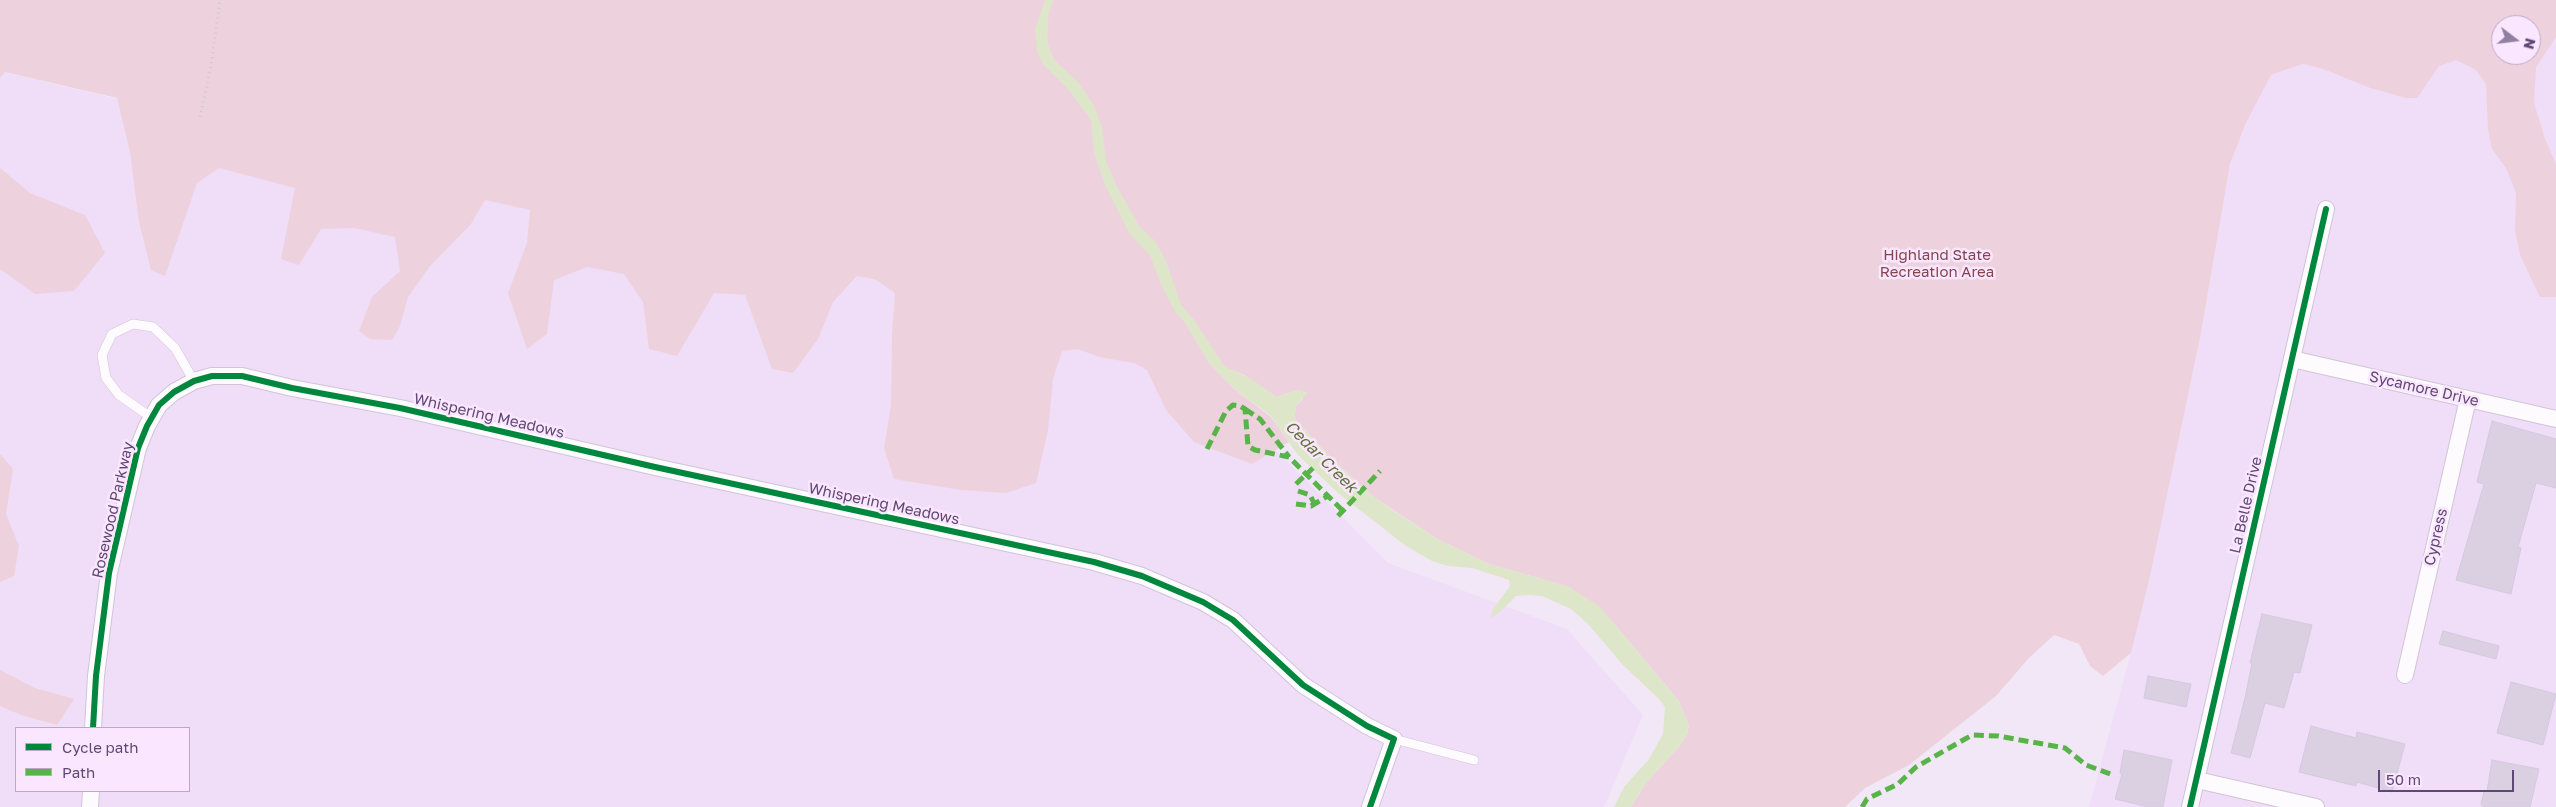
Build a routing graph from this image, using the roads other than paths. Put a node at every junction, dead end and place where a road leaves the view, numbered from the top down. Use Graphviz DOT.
graph roads {
  1 [pos="2326,209"];
  2 [pos="2292,359"];
  3 [pos="255,379"];
  4 [pos="194,381"];
  5 [pos="2468,399"];
  6 [pos="152,418"];
  7 [pos="2556,419"];
  8 [pos="2405,675"];
  9 [pos="93,727"];
  10 [pos="1394,739"];
  11 [pos="1474,760"];
  12 [pos="2197,780"];
  13 [pos="91,792"];
  14 [pos="90,807"];
  15 [pos="1370,807"];
  16 [pos="2190,807"];
  17 [pos="2316,807"];
  1 -- 2 [label="street, La Belle Drive"];
  2 -- 5 [label="street, Sycamore Drive"];
  2 -- 12 [label="street, La Belle Drive"];
  3 -- 4 [label="street, Rosewood Parkway"];
  3 -- 10 [label="street, Whispering Meadows"];
  4 -- 6 [label="street, Rosewood Parkway"];
  4 -- 6 [label="lane"];
  5 -- 7 [label="street, Sycamore Drive"];
  5 -- 8 [label="street, Cypress"];
  6 -- 9 [label="street, Rosewood Parkway"];
  10 -- 11 [label="lane"];
  10 -- 15 [label="street"];
  12 -- 16 [label="street, La Belle Drive"];
  12 -- 17 [label="street"];
  13 -- 14 [label="street"];
}
